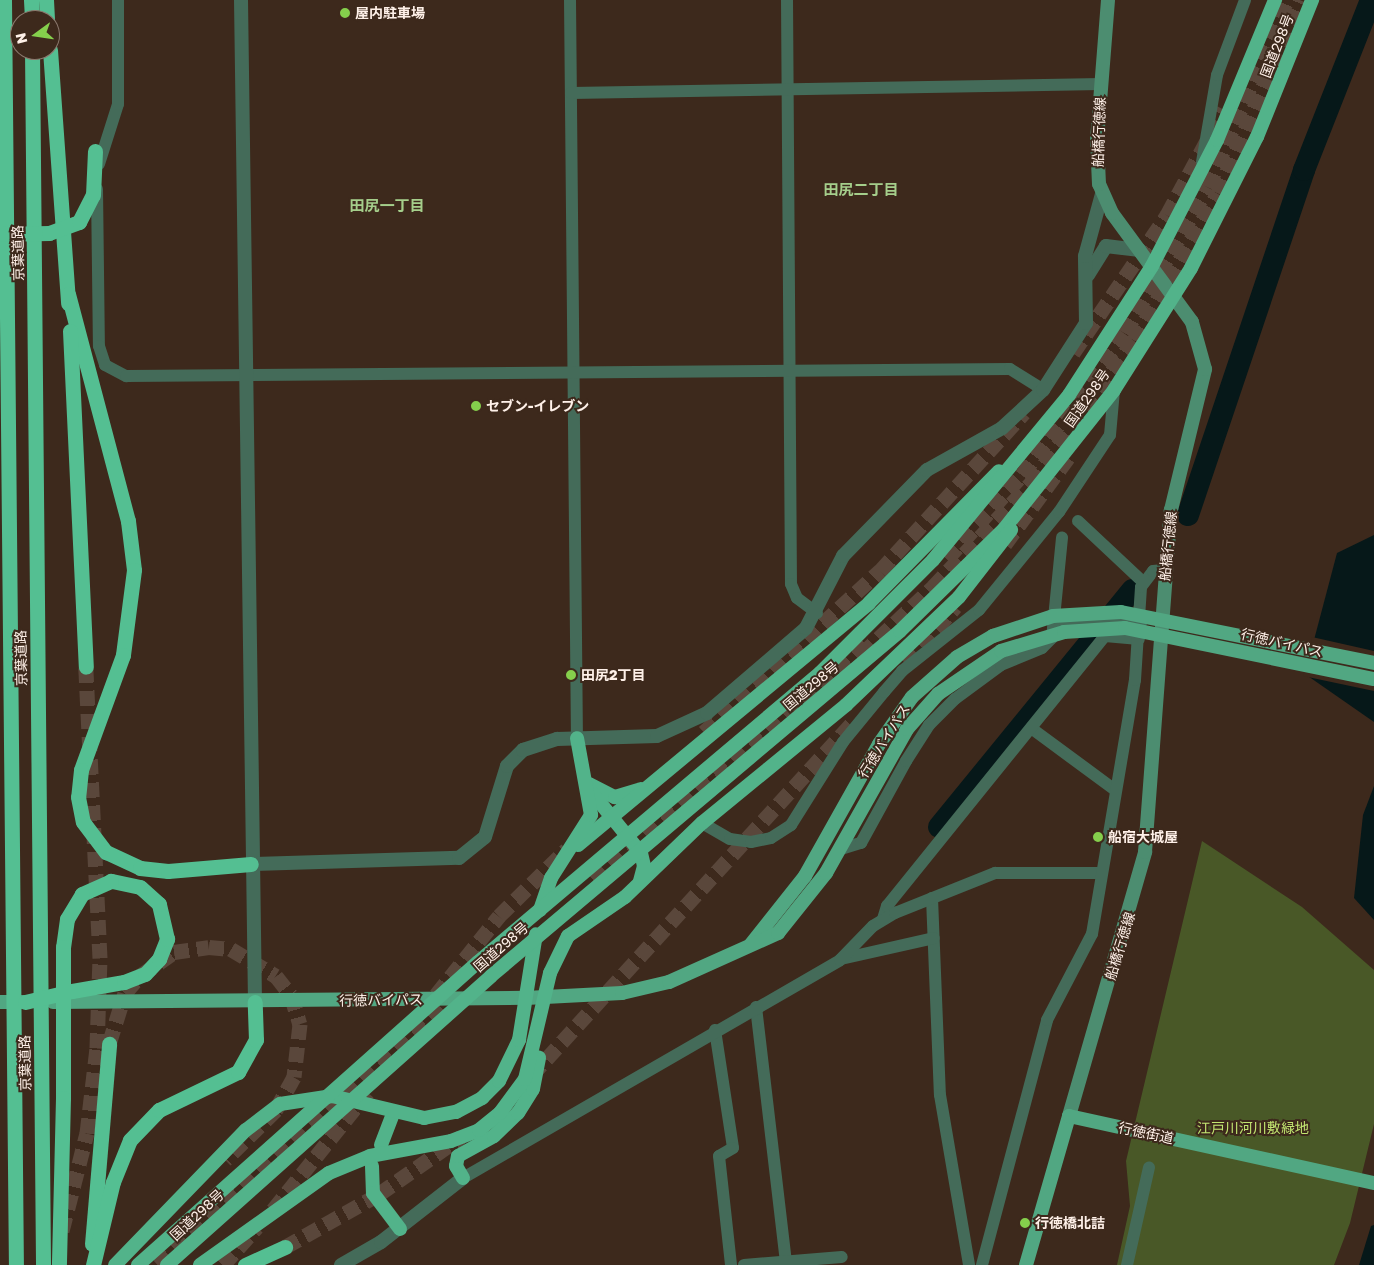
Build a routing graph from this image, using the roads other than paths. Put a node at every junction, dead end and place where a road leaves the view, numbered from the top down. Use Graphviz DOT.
graph roads {
  1 [pos="4,0"];
  2 [pos="118,0"];
  3 [pos="241,0"];
  4 [pos="570,0"];
  5 [pos="787,0"];
  6 [pos="1108,0"];
  7 [pos="1245,0"];
  8 [pos="1275,0"];
  9 [pos="1312,0"];
  10 [pos="32,60"];
  11 [pos="51,60"];
  12 [pos="1101,84"];
  13 [pos="788,86"];
  14 [pos="571,93"];
  15 [pos="95,151"];
  16 [pos="1198,181"];
  17 [pos="1102,194"];
  18 [pos="0,234"];
  19 [pos="1140,250"];
  20 [pos="1152,266"];
  21 [pos="1088,276"];
  22 [pos="68,294"];
  23 [pos="1175,296"];
  24 [pos="788,372"];
  25 [pos="245,374"];
  26 [pos="573,374"];
  27 [pos="1043,390"];
  28 [pos="1114,390"];
  29 [pos="1044,428"];
  30 [pos="1035,494"];
  31 [pos="1078,521"];
  32 [pos="1062,536"];
  33 [pos="1164,570"];
  34 [pos="1142,582"];
  35 [pos="817,614"];
  36 [pos="1141,622"];
  37 [pos="1054,626"];
  38 [pos="1139,639"];
  39 [pos="1374,663"];
  40 [pos="86,667"];
  41 [pos="1374,679"];
  42 [pos="1031,728"];
  43 [pos="577,738"];
  44 [pos="584,781"];
  45 [pos="655,783"];
  46 [pos="1115,790"];
  47 [pos="612,819"];
  48 [pos="702,823"];
  49 [pos="841,848"];
  50 [pos="250,864"];
  51 [pos="557,867"];
  52 [pos="1102,874"];
  53 [pos="638,884"];
  54 [pos="932,898"];
  55 [pos="883,919"];
  56 [pos="934,938"];
  57 [pos="751,944"];
  58 [pos="840,960"];
  59 [pos="73,997"];
  60 [pos="526,998"];
  61 [pos="545,998"];
  62 [pos="0,1002"];
  63 [pos="25,1002"];
  64 [pos="255,1002"];
  65 [pos="756,1007"];
  66 [pos="715,1030"];
  67 [pos="538,1034"];
  68 [pos="109,1044"];
  69 [pos="393,1113"];
  70 [pos="1069,1116"];
  71 [pos="381,1145"];
  72 [pos="372,1166"];
  73 [pos="1149,1167"];
  74 [pos="463,1178"];
  75 [pos="1374,1184"];
  76 [pos="400,1229"];
  77 [pos="285,1247"];
  78 [pos="842,1257"];
  79 [pos="356,1262"];
  80 [pos="786,1263"];
  81 [pos="16,1265"];
  82 [pos="43,1265"];
  83 [pos="59,1265"];
  84 [pos="92,1265"];
  85 [pos="115,1265"];
  86 [pos="138,1265"];
  87 [pos="167,1265"];
  88 [pos="200,1265"];
  89 [pos="246,1265"];
  90 [pos="341,1265"];
  91 [pos="731,1265"];
  92 [pos="744,1265"];
  93 [pos="969,1265"];
  94 [pos="982,1265"];
  95 [pos="1026,1265"];
  96 [pos="1127,1265"];
  1 -- 81 [label="highway, 京葉道路"];
  2 -- 25 [label="street"];
  3 -- 25 [label="street"];
  4 -- 14 [label="street"];
  5 -- 13 [label="street"];
  6 -- 12 [label="main road, 船橋行徳線"];
  7 -- 16 [label="street"];
  8 -- 16 [label="highway, 国道298号"];
  9 -- 23 [label="highway, 国道298号"];
  10 -- 82 [label="highway, 京葉道路"];
  11 -- 22 [label="highway"];
  12 -- 13 [label="street"];
  12 -- 17 [label="main road, 船橋行徳線"];
  13 -- 14 [label="street"];
  13 -- 24 [label="street"];
  14 -- 26 [label="street"];
  15 -- 18 [label="highway"];
  16 -- 20 [label="highway, 国道298号"];
  17 -- 19 [label="main road, 船橋行徳線"];
  17 -- 21 [label="street"];
  19 -- 20 [label="main road, 船橋行徳線"];
  19 -- 21 [label="street"];
  20 -- 23 [label="main road, 船橋行徳線"];
  20 -- 29 [label="highway, 国道298号"];
  21 -- 27 [label="street"];
  22 -- 40 [label="highway"];
  22 -- 50 [label="highway"];
  23 -- 28 [label="highway, 国道298号"];
  23 -- 33 [label="main road, 船橋行徳線"];
  24 -- 26 [label="street"];
  24 -- 27 [label="street"];
  24 -- 35 [label="street"];
  25 -- 26 [label="street"];
  25 -- 50 [label="street"];
  26 -- 43 [label="street"];
  27 -- 35 [label="street"];
  28 -- 30 [label="highway, 国道298号"];
  28 -- 48 [label="street"];
  29 -- 45 [label="highway"];
  29 -- 86 [label="highway, 国道298号"];
  30 -- 48 [label="highway"];
  30 -- 87 [label="highway, 国道298号"];
  31 -- 34 [label="street"];
  32 -- 37 [label="street"];
  33 -- 34 [label="street"];
  33 -- 70 [label="main road, 船橋行徳線"];
  34 -- 36 [label="street"];
  35 -- 43 [label="street"];
  36 -- 37 [label="street"];
  36 -- 38 [label="street"];
  37 -- 49 [label="street"];
  38 -- 42 [label="street"];
  38 -- 46 [label="street"];
  39 -- 57 [label="main road, 行徳バイパス"];
  41 -- 49 [label="main road, 行徳バイパス"];
  42 -- 46 [label="street"];
  42 -- 55 [label="street"];
  43 -- 44 [label="highway"];
  43 -- 50 [label="street"];
  44 -- 45 [label="highway"];
  44 -- 47 [label="highway"];
  44 -- 51 [label="highway"];
  45 -- 47 [label="highway"];
  46 -- 52 [label="street"];
  47 -- 51 [label="highway"];
  47 -- 53 [label="highway"];
  48 -- 53 [label="highway"];
  49 -- 57 [label="main road, 行徳バイパス"];
  50 -- 64 [label="street"];
  51 -- 60 [label="highway"];
  52 -- 54 [label="street"];
  52 -- 94 [label="street"];
  53 -- 61 [label="highway"];
  54 -- 55 [label="street"];
  54 -- 56 [label="street"];
  55 -- 58 [label="street"];
  56 -- 58 [label="street"];
  56 -- 93 [label="street"];
  57 -- 61 [label="main road, 行徳バイパス"];
  58 -- 65 [label="street"];
  59 -- 63 [label="highway"];
  59 -- 64 [label="main road, 行徳バイパス"];
  59 -- 83 [label="highway"];
  60 -- 61 [label="main road, 行徳バイパス"];
  60 -- 64 [label="main road, 行徳バイパス"];
  60 -- 69 [label="highway"];
  61 -- 67 [label="highway"];
  62 -- 63 [label="main road"];
  64 -- 84 [label="highway"];
  65 -- 66 [label="street"];
  65 -- 80 [label="street"];
  66 -- 74 [label="street"];
  66 -- 91 [label="street"];
  67 -- 74 [label="highway"];
  67 -- 88 [label="highway"];
  68 -- 84 [label="highway"];
  69 -- 71 [label="highway"];
  69 -- 85 [label="highway"];
  70 -- 75 [label="main road, 行徳街道"];
  70 -- 95 [label="main road"];
  72 -- 76 [label="highway"];
  73 -- 96 [label="street"];
  74 -- 76 [label="street"];
  76 -- 79 [label="street"];
  77 -- 89 [label="highway"];
  78 -- 80 [label="street"];
  79 -- 90 [label="street"];
  80 -- 92 [label="street"];
}
